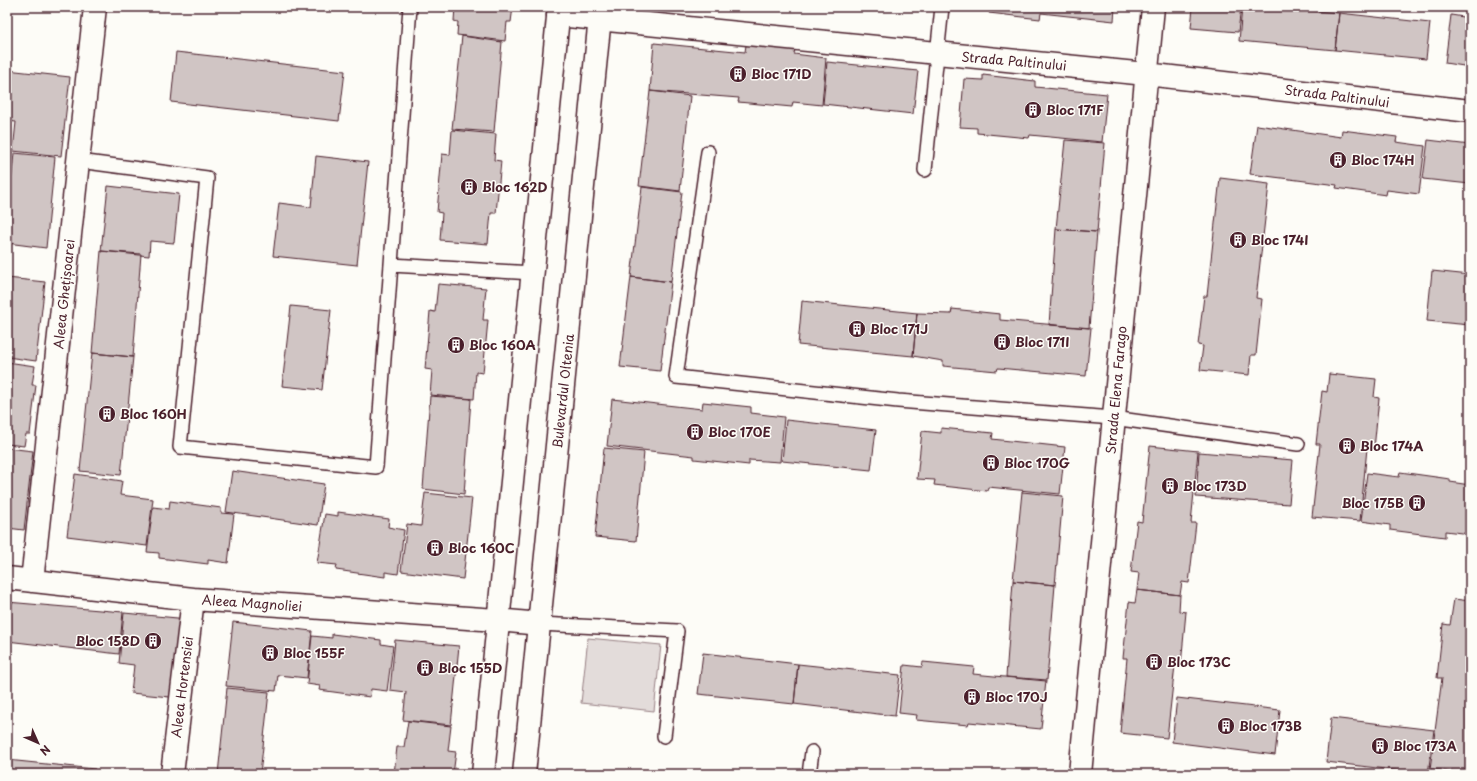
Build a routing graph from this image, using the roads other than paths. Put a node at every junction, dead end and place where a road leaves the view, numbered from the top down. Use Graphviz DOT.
graph roads {
  1 [pos="95,7"];
  2 [pos="410,7"];
  3 [pos="942,7"];
  4 [pos="1153,7"];
  5 [pos="559,11"];
  6 [pos="601,13"];
  7 [pos="937,54"];
  8 [pos="1146,74"];
  9 [pos="1470,111"];
  10 [pos="708,152"];
  11 [pos="79,161"];
  12 [pos="924,170"];
  13 [pos="391,265"];
  14 [pos="533,273"];
  15 [pos="1113,418"];
  16 [pos="1298,444"];
  17 [pos="7,578"];
  18 [pos="32,581"];
  19 [pos="193,599"];
  20 [pos="497,620"];
  21 [pos="540,624"];
  22 [pos="664,736"];
  23 [pos="812,752"];
  24 [pos="172,774"];
  25 [pos="483,774"];
  26 [pos="524,774"];
  27 [pos="810,774"];
  28 [pos="1080,774"];
  1 -- 11 [label="street, Aleea Ghețișoarei"];
  2 -- 13 [label="lane"];
  3 -- 7 [label="lane"];
  4 -- 8 [label="street, Strada Elena Farago"];
  5 -- 6 [label="street, Strada Paltinului"];
  5 -- 14 [label="street"];
  6 -- 7 [label="street, Strada Paltinului"];
  6 -- 21 [label="street, Bulevardul Oltenia"];
  7 -- 8 [label="street, Strada Paltinului"];
  7 -- 12 [label="lane"];
  8 -- 9 [label="street, Strada Paltinului"];
  8 -- 15 [label="street, Strada Elena Farago"];
  10 -- 15 [label="lane"];
  11 -- 13 [label="lane"];
  11 -- 18 [label="street, Aleea Ghețișoarei"];
  13 -- 14 [label="lane"];
  14 -- 20 [label="street"];
  15 -- 16 [label="lane"];
  15 -- 28 [label="street, Strada Elena Farago"];
  17 -- 18 [label="street, Aleea Magnoliei"];
  18 -- 19 [label="street, Aleea Magnoliei"];
  19 -- 20 [label="street, Aleea Magnoliei"];
  19 -- 24 [label="street, Aleea Hortensiei"];
  20 -- 21 [label="street, Aleea Magnoliei"];
  20 -- 25 [label="street"];
  21 -- 22 [label="lane"];
  21 -- 26 [label="street, Bulevardul Oltenia"];
  23 -- 27 [label="lane"];
}
